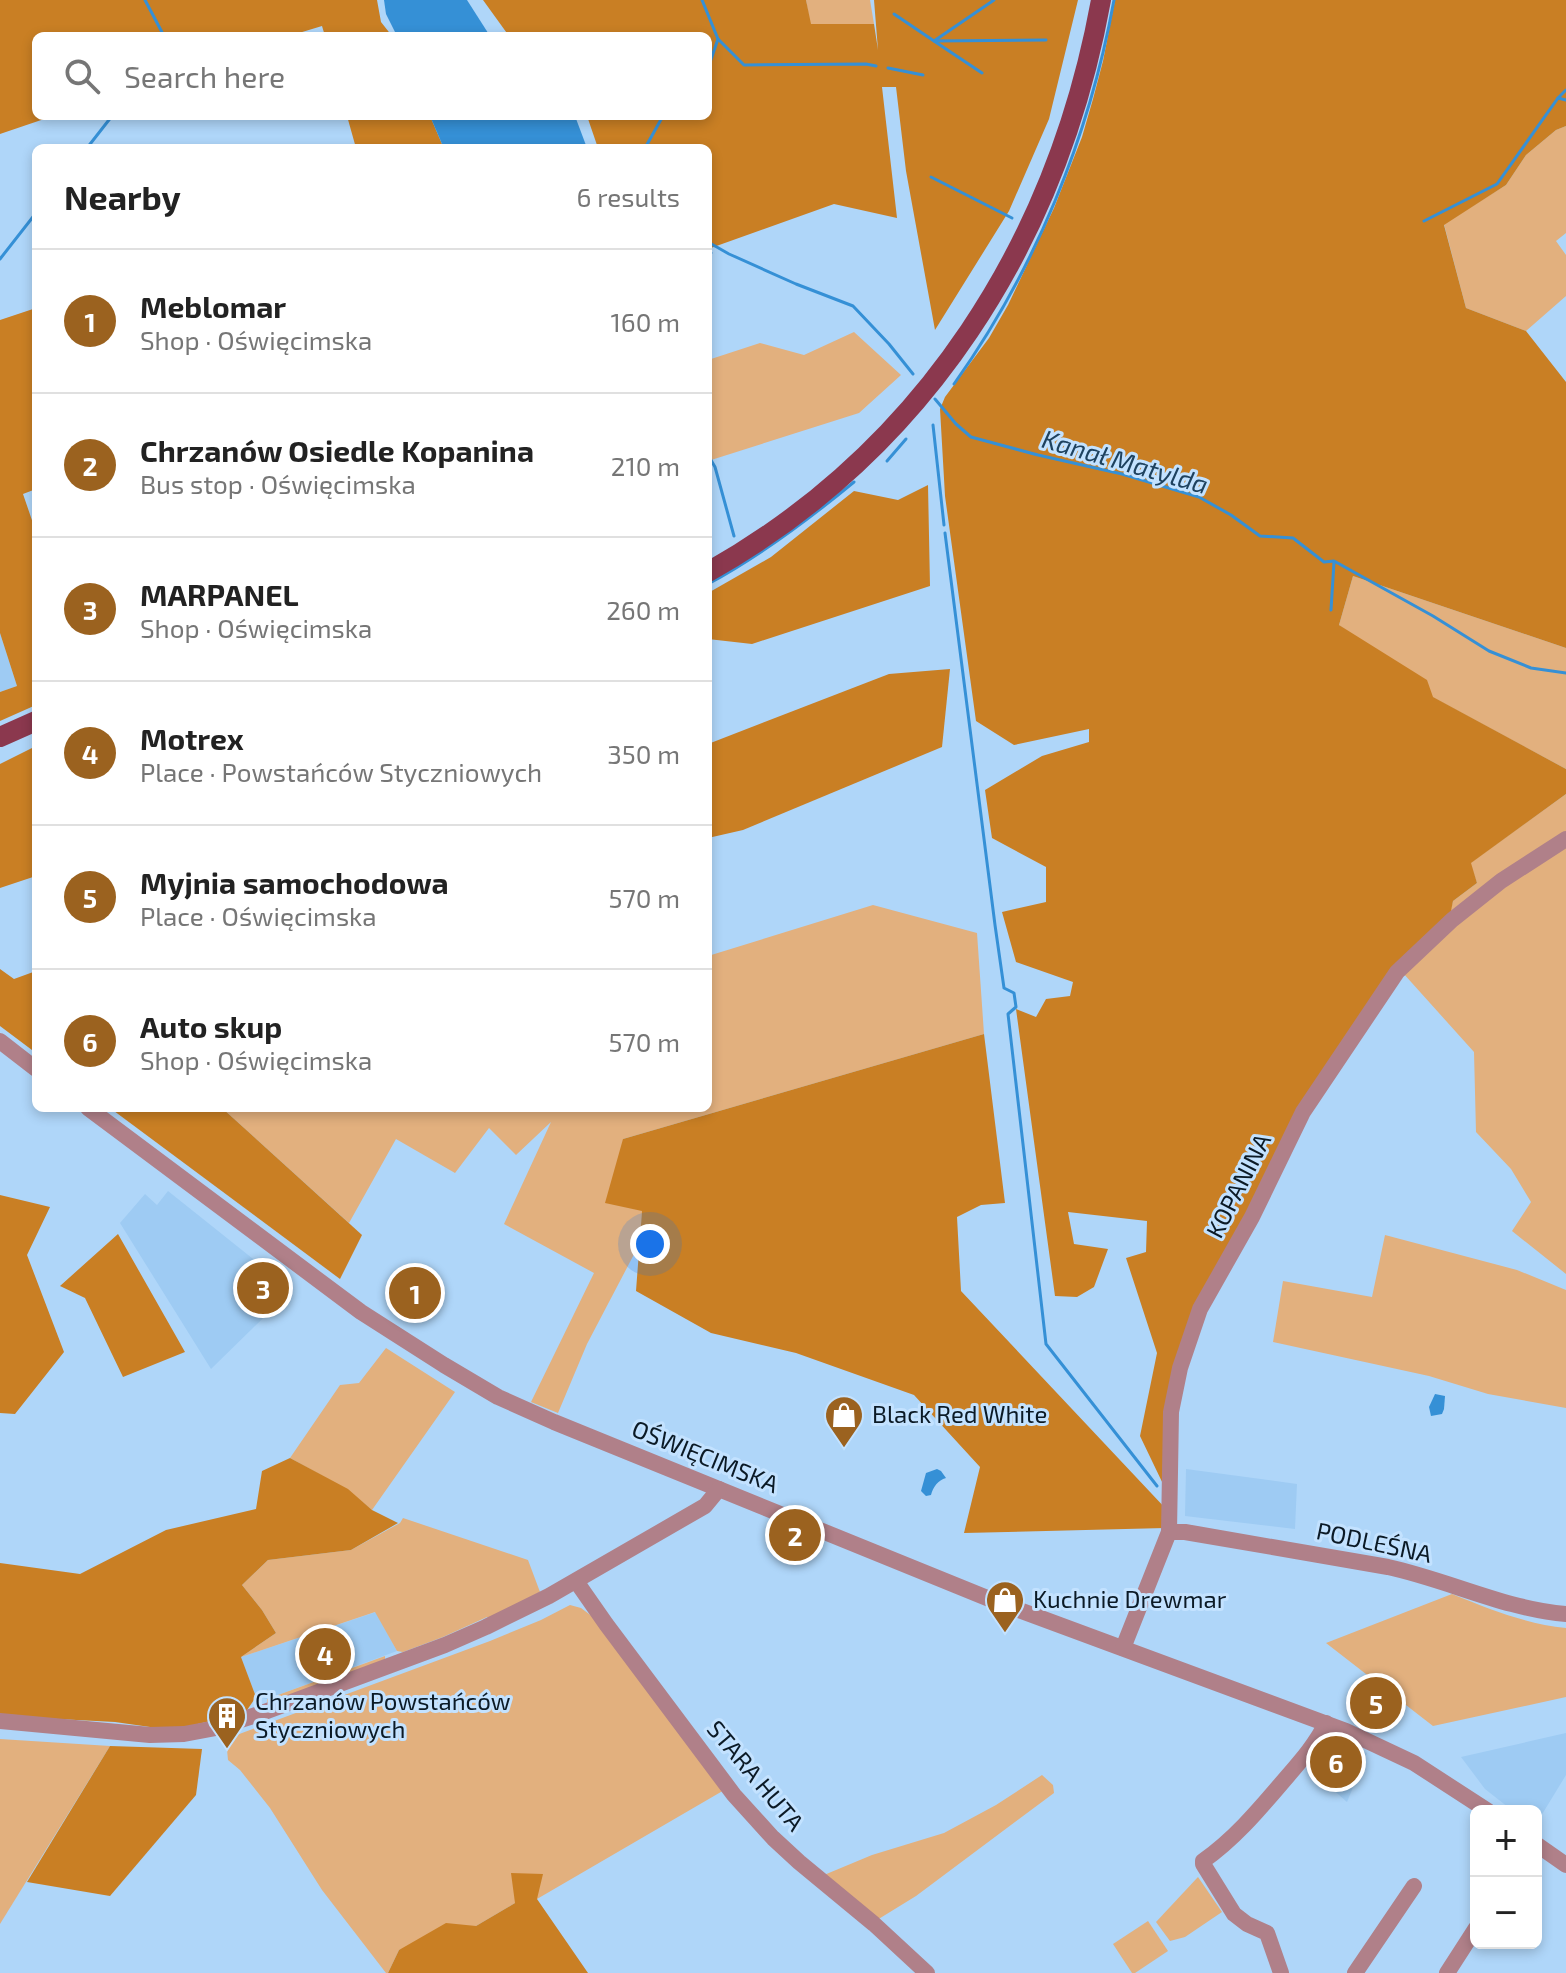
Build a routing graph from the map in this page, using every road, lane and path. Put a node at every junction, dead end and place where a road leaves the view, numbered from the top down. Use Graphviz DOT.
graph roads {
  1 [pos="1101,0"];
  2 [pos="712,570"];
  3 [pos="32,723"];
  4 [pos="0,737"];
  5 [pos="1566,839"];
  6 [pos="0,1041"];
  7 [pos="32,1066"];
  8 [pos="93,1112"];
  9 [pos="719,1489"];
  10 [pos="1169,1532"];
  11 [pos="576,1581"];
  12 [pos="1566,1614"];
  13 [pos="1123,1648"];
  14 [pos="0,1721"];
  15 [pos="1326,1723"];
  16 [pos="1479,1805"];
  17 [pos="1542,1848"];
  18 [pos="1566,1865"];
  19 [pos="1414,1886"];
  20 [pos="1470,1937"];
  21 [pos="927,1973"];
  22 [pos="1281,1973"];
  23 [pos="1355,1973"];
  24 [pos="1447,1973"];
  1 -- 2 [label="main road"];
  3 -- 4 [label="main road"];
  5 -- 10 [label="street, KOPANINA"];
  6 -- 7 [label="street"];
  8 -- 9 [label="street, OŚWIĘCIMSKA"];
  9 -- 11 [label="street"];
  9 -- 13 [label="street, OŚWIĘCIMSKA"];
  10 -- 12 [label="street, PODLEŚNA"];
  10 -- 13 [label="street, KOPANINA"];
  11 -- 14 [label="street"];
  11 -- 21 [label="street, STARA HUTA"];
  13 -- 15 [label="street, OŚWIĘCIMSKA"];
  15 -- 16 [label="street, OŚWIĘCIMSKA"];
  15 -- 22 [label="street"];
  17 -- 18 [label="street"];
  19 -- 23 [label="street"];
  20 -- 24 [label="street"];
}
